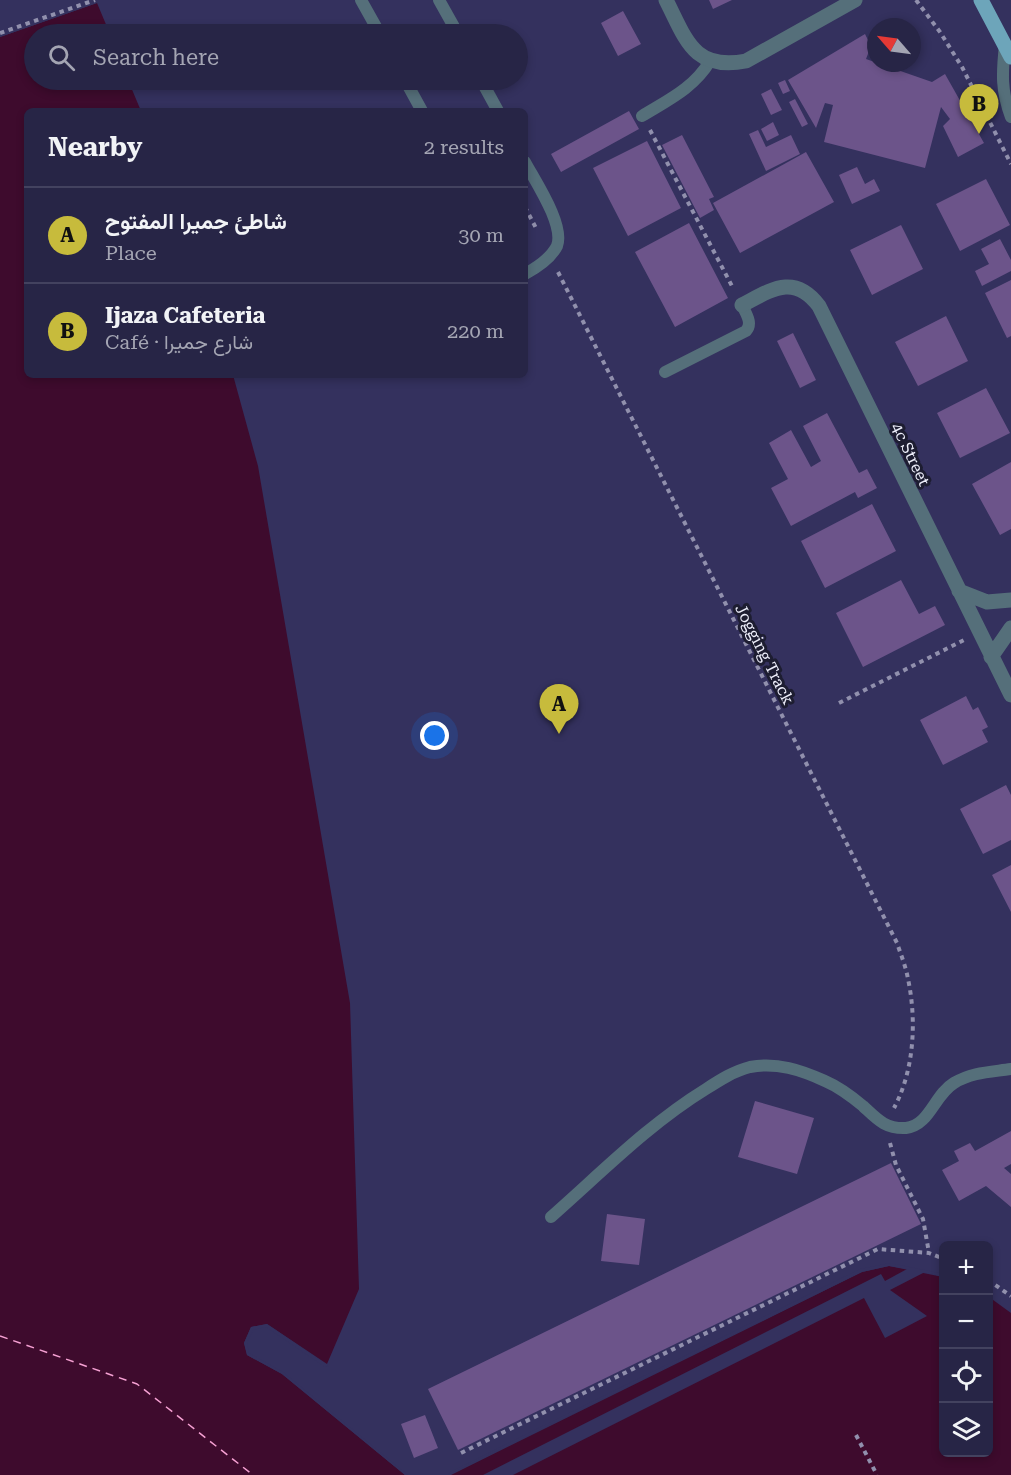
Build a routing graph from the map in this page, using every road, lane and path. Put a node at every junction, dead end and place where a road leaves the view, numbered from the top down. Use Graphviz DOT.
graph roads {
  1 [pos="95,0"];
  2 [pos="361,0"];
  3 [pos="439,0"];
  4 [pos="666,0"];
  5 [pos="855,0"];
  6 [pos="916,0"];
  7 [pos="981,0"];
  8 [pos="26,24"];
  9 [pos="374,24"];
  10 [pos="452,24"];
  11 [pos="24,25"];
  12 [pos="0,33"];
  13 [pos="1008,51"];
  14 [pos="710,61"];
  15 [pos="410,90"];
  16 [pos="486,90"];
  17 [pos="420,108"];
  18 [pos="496,108"];
  19 [pos="642,116"];
  20 [pos="1011,117"];
  21 [pos="1011,164"];
  22 [pos="528,168"];
  23 [pos="528,213"];
  24 [pos="549,255"];
  25 [pos="528,272"];
  26 [pos="742,305"];
  27 [pos="665,372"];
  28 [pos="958,591"];
  29 [pos="1011,600"];
  30 [pos="1011,628"];
  31 [pos="979,633"];
  32 [pos="991,657"];
  33 [pos="1011,695"];
  34 [pos="839,704"];
  35 [pos="1011,1069"];
  36 [pos="885,1125"];
  37 [pos="551,1217"];
  38 [pos="929,1253"];
  39 [pos="939,1257"];
  40 [pos="993,1283"];
  41 [pos="1011,1296"];
  42 [pos="856,1435"];
  43 [pos="461,1453"];
  44 [pos="877,1475"];
  1 -- 8 [label="path"];
  2 -- 9 [label="lane"];
  3 -- 10 [label="lane"];
  4 -- 14 [label="street"];
  5 -- 14 [label="street"];
  6 -- 21 [label="path"];
  7 -- 13 [label="main road"];
  11 -- 12 [label="path"];
  13 -- 20 [label="lane"];
  14 -- 19 [label="lane"];
  15 -- 17 [label="lane"];
  16 -- 18 [label="lane"];
  19 -- 26 [label="path"];
  22 -- 24 [label="lane"];
  23 -- 24 [label="path, Jogging Track"];
  24 -- 25 [label="lane"];
  24 -- 36 [label="path, Jogging Track"];
  26 -- 27 [label="lane"];
  26 -- 28 [label="street, 4c Street"];
  28 -- 29 [label="street"];
  28 -- 31 [label="street, 4c Street"];
  30 -- 32 [label="street"];
  31 -- 32 [label="street, 4c Street"];
  31 -- 34 [label="path"];
  32 -- 33 [label="street, 4c Street"];
  35 -- 36 [label="lane"];
  36 -- 37 [label="lane"];
  36 -- 38 [label="path"];
  38 -- 39 [label="path"];
  38 -- 43 [label="path"];
  40 -- 41 [label="path"];
  42 -- 44 [label="path"];
}
